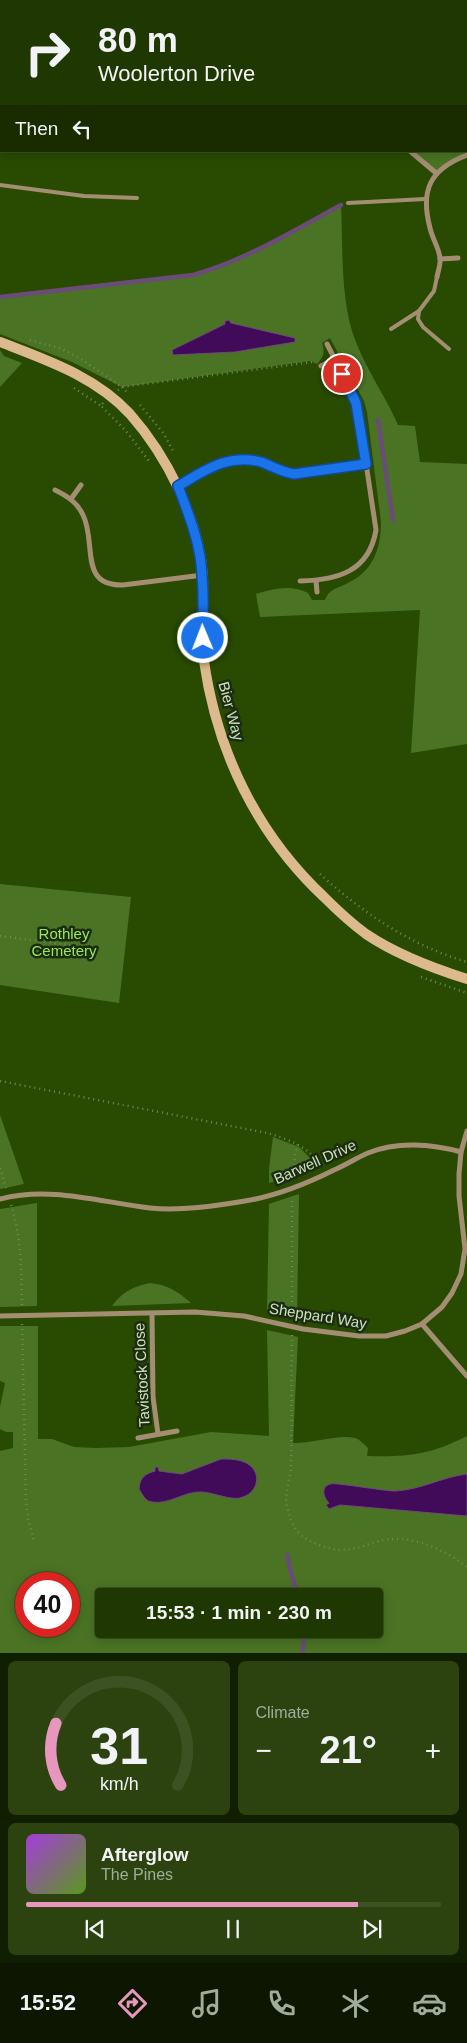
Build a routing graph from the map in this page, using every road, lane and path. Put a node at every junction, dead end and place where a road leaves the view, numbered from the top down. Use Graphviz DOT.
graph roads {
  1 [pos="411,152"];
  2 [pos="467,155"];
  3 [pos="436,173"];
  4 [pos="0,185"];
  5 [pos="137,198"];
  6 [pos="425,199"];
  7 [pos="348,203"];
  8 [pos="458,258"];
  9 [pos="440,259"];
  10 [pos="437,277"];
  11 [pos="419,310"];
  12 [pos="391,329"];
  13 [pos="0,342"];
  14 [pos="327,344"];
  15 [pos="449,349"];
  16 [pos="334,359"];
  17 [pos="321,366"];
  18 [pos="122,387"];
  19 [pos="109,396"];
  20 [pos="131,396"];
  21 [pos="136,402"];
  22 [pos="176,457"];
  23 [pos="366,464"];
  24 [pos="153,468"];
  25 [pos="81,485"];
  26 [pos="178,486"];
  27 [pos="55,490"];
  28 [pos="71,498"];
  29 [pos="202,575"];
  30 [pos="300,581"];
  31 [pos="316,581"];
  32 [pos="317,592"];
  33 [pos="314,869"];
  34 [pos="0,936"];
  35 [pos="70,945"];
  36 [pos="467,962"];
  37 [pos="418,975"];
  38 [pos="467,979"];
  39 [pos="467,993"];
  40 [pos="0,1081"];
  41 [pos="467,1134"];
  42 [pos="298,1144"];
  43 [pos="462,1152"];
  44 [pos="0,1168"];
  45 [pos="326,1174"];
  46 [pos="292,1188"];
  47 [pos="9,1197"];
  48 [pos="0,1199"];
  49 [pos="466,1248"];
  50 [pos="152,1314"];
  51 [pos="0,1316"];
  52 [pos="22,1316"];
  53 [pos="422,1324"];
  54 [pos="292,1326"];
  55 [pos="467,1376"];
  56 [pos="177,1431"];
  57 [pos="158,1434"];
  58 [pos="138,1438"];
  59 [pos="34,1542"];
  60 [pos="467,1567"];
  1 -- 3 [label="street"];
  2 -- 3 [label="street"];
  3 -- 6 [label="street"];
  4 -- 5 [label="lane"];
  6 -- 7 [label="lane"];
  6 -- 9 [label="street"];
  8 -- 9 [label="street"];
  9 -- 10 [label="street"];
  10 -- 11 [label="lane"];
  11 -- 12 [label="lane"];
  11 -- 15 [label="lane"];
  13 -- 19 [label="street, Bier Way"];
  14 -- 16 [label="street"];
  16 -- 17 [label="street"];
  16 -- 23 [label="street"];
  17 -- 18 [label="path"];
  18 -- 19 [label="path"];
  18 -- 20 [label="path"];
  19 -- 24 [label="path"];
  19 -- 26 [label="street, Bier Way"];
  21 -- 22 [label="path"];
  23 -- 26 [label="street"];
  23 -- 31 [label="street"];
  25 -- 28 [label="street"];
  26 -- 29 [label="street, Bier Way"];
  27 -- 28 [label="street"];
  28 -- 29 [label="street"];
  29 -- 38 [label="street, Bier Way"];
  30 -- 31 [label="street"];
  31 -- 32 [label="street"];
  33 -- 36 [label="path"];
  34 -- 35 [label="path"];
  37 -- 39 [label="path"];
  40 -- 42 [label="path"];
  41 -- 43 [label="street, Sheppard Way"];
  42 -- 45 [label="path"];
  42 -- 46 [label="path"];
  43 -- 45 [label="street, Barwell Drive"];
  43 -- 49 [label="street, Sheppard Way"];
  44 -- 47 [label="path"];
  45 -- 46 [label="street, Barwell Drive"];
  46 -- 47 [label="street, Barwell Drive"];
  46 -- 54 [label="path"];
  47 -- 48 [label="street, Barwell Drive"];
  47 -- 52 [label="path"];
  49 -- 53 [label="street, Sheppard Way"];
  50 -- 52 [label="street, Sheppard Way"];
  50 -- 54 [label="street, Sheppard Way"];
  50 -- 57 [label="street, Tavistock Close"];
  51 -- 52 [label="street, Sheppard Way"];
  52 -- 59 [label="path"];
  53 -- 54 [label="street, Sheppard Way"];
  53 -- 55 [label="street"];
  54 -- 60 [label="path"];
  56 -- 57 [label="street, Tavistock Close"];
  57 -- 58 [label="street, Tavistock Close"];
}
